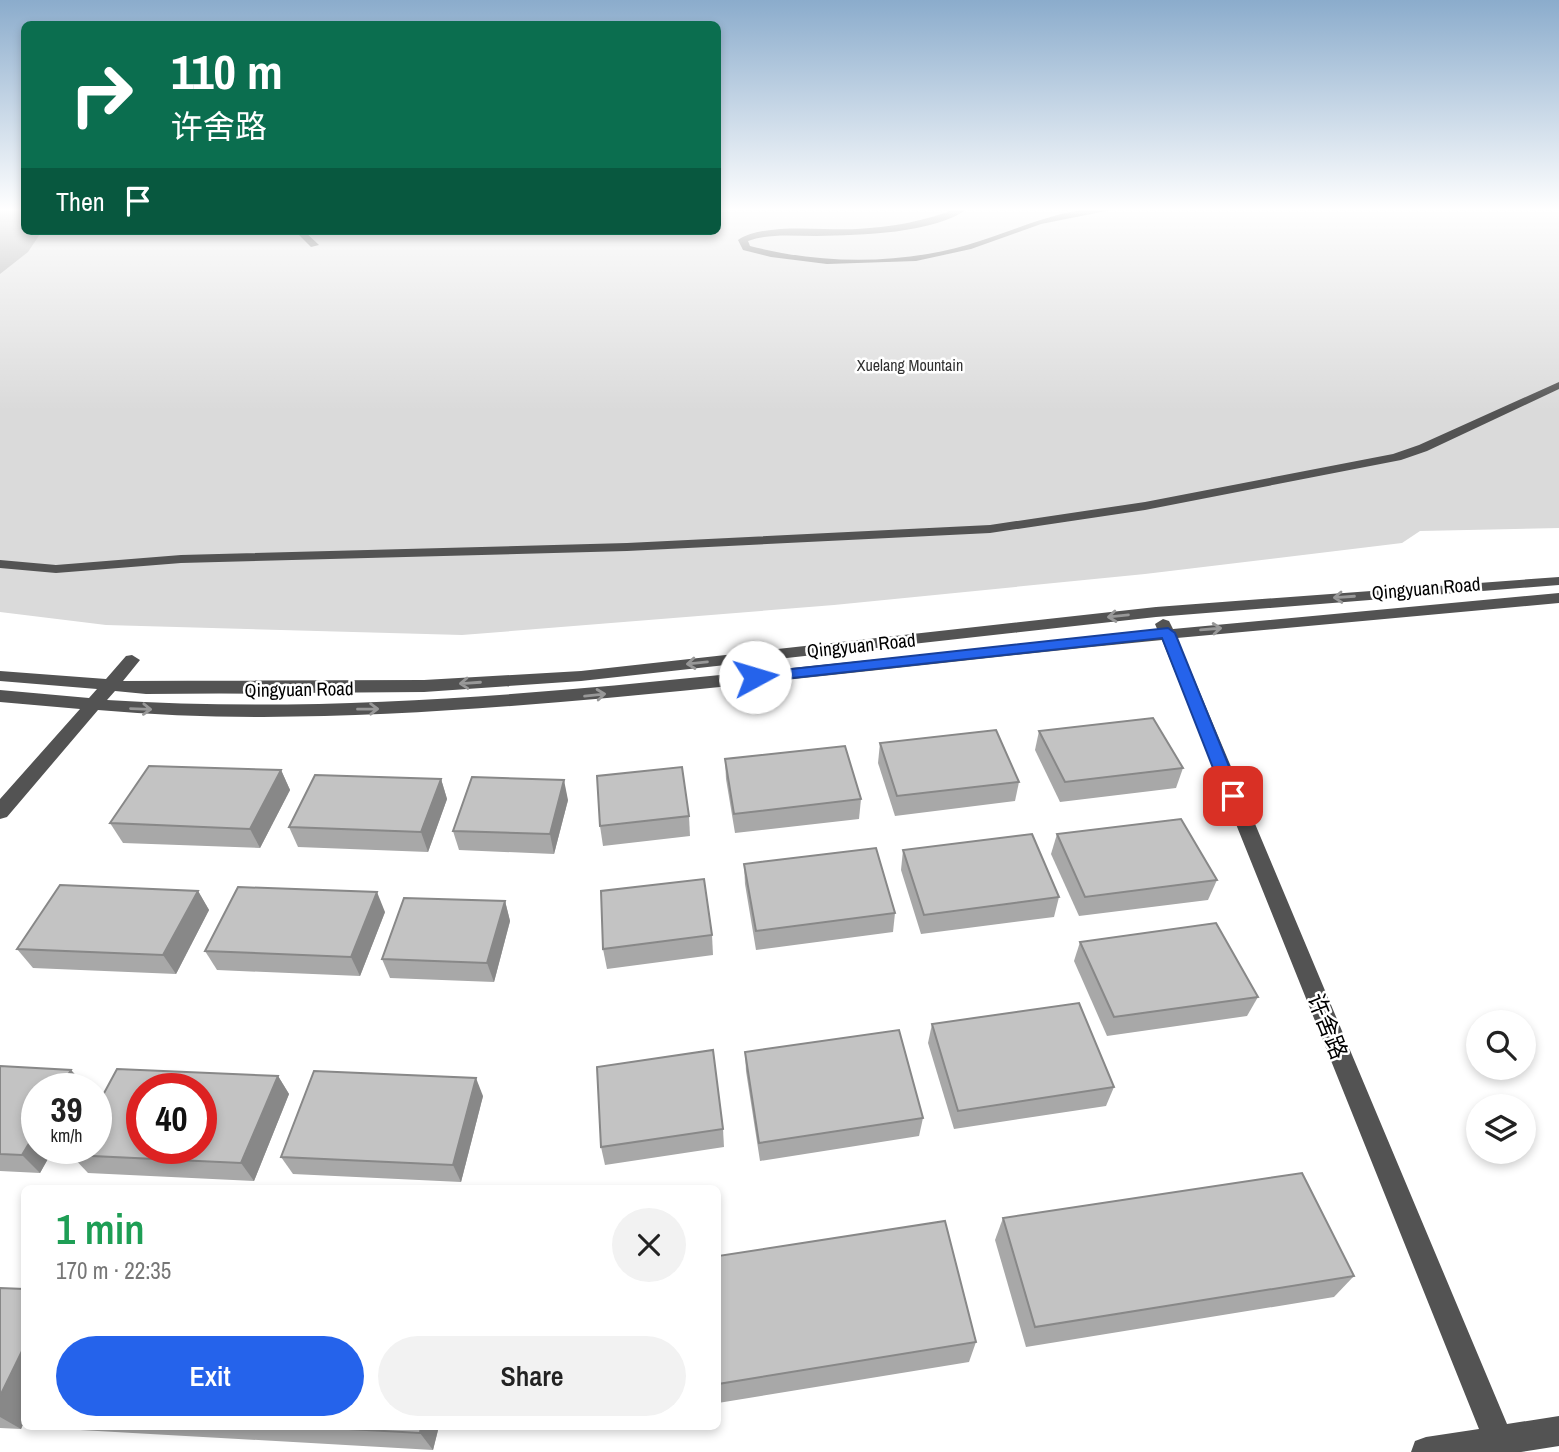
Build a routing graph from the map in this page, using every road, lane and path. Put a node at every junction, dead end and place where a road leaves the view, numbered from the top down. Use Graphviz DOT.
graph roads {
  1 [pos="1559,385"];
  2 [pos="0,564"];
  3 [pos="1559,581"];
  4 [pos="1559,597"];
  5 [pos="1152,607"];
  6 [pos="1168,633"];
  7 [pos="132,660"];
  8 [pos="0,676"];
  9 [pos="112,685"];
  10 [pos="0,696"];
  11 [pos="94,707"];
  12 [pos="0,813"];
  13 [pos="1559,1431"];
  14 [pos="1501,1445"];
  15 [pos="1426,1452"];
  1 -- 2 [label="street"];
  3 -- 5 [label="street, Qingyuan Road, one-way"];
  6 -- 4 [label="street, Qingyuan Road, one-way"];
  5 -- 6 [label="street, 许舍路"];
  5 -- 9 [label="street, Qingyuan Road, one-way"];
  11 -- 6 [label="street, Qingyuan Road, one-way"];
  6 -- 14 [label="street, 许舍路"];
  7 -- 9 [label="street"];
  8 -- 9 [label="street, Qingyuan Road"];
  9 -- 11 [label="street"];
  10 -- 11 [label="street, Qingyuan Road"];
  11 -- 12 [label="street"];
  13 -- 14 [label="street"];
  14 -- 15 [label="street"];
}
